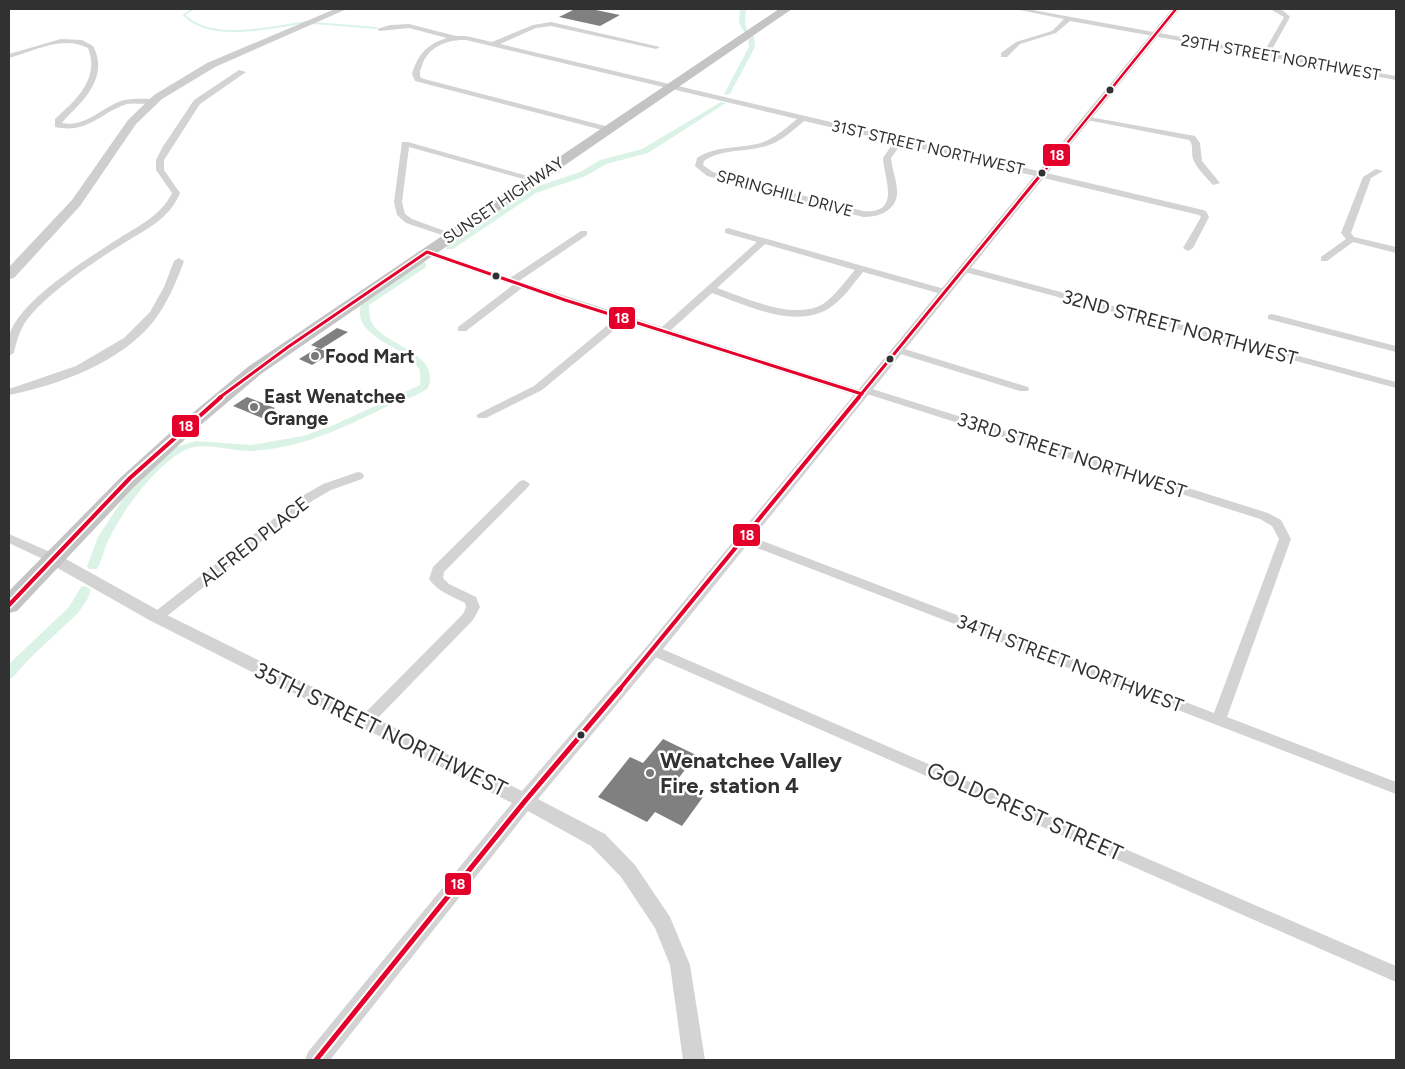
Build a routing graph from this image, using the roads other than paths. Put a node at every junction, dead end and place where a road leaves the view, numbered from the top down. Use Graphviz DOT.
graph roads {
  1 [pos="342,9"];
  2 [pos="786,9"];
  3 [pos="1018,9"];
  4 [pos="1176,9"];
  5 [pos="1273,9"];
  6 [pos="1035,10"];
  7 [pos="1069,18"];
  8 [pos="380,29"];
  9 [pos="1155,34"];
  10 [pos="455,38"];
  11 [pos="494,44"];
  12 [pos="656,47"];
  13 [pos="1266,54"];
  14 [pos="1004,55"];
  15 [pos="9,56"];
  16 [pos="242,72"];
  17 [pos="1396,78"];
  18 [pos="672,86"];
  19 [pos="153,101"];
  20 [pos="804,118"];
  21 [pos="1088,118"];
  22 [pos="606,129"];
  23 [pos="900,140"];
  24 [pos="1379,171"];
  25 [pos="1041,174"];
  26 [pos="534,179"];
  27 [pos="1216,183"];
  28 [pos="728,230"];
  29 [pos="584,232"];
  30 [pos="451,236"];
  31 [pos="1351,239"];
  32 [pos="763,241"];
  33 [pos="1188,248"];
  34 [pos="1396,250"];
  35 [pos="427,252"];
  36 [pos="1324,259"];
  37 [pos="179,261"];
  38 [pos="861,269"];
  39 [pos="964,269"];
  40 [pos="9,275"];
  41 [pos="516,282"];
  42 [pos="710,290"];
  43 [pos="945,292"];
  44 [pos="624,317"];
  45 [pos="1272,317"];
  46 [pos="462,329"];
  47 [pos="666,330"];
  48 [pos="1396,349"];
  49 [pos="898,350"];
  50 [pos="9,353"];
  51 [pos="1396,386"];
  52 [pos="1024,389"];
  53 [pos="9,392"];
  54 [pos="864,392"];
  55 [pos="482,416"];
  56 [pos="358,476"];
  57 [pos="524,484"];
  58 [pos="9,538"];
  59 [pos="743,538"];
  60 [pos="52,558"];
  61 [pos="9,606"];
  62 [pos="157,617"];
  63 [pos="653,650"];
  64 [pos="1220,720"];
  65 [pos="366,721"];
  66 [pos="1396,788"];
  67 [pos="526,801"];
  68 [pos="1396,974"];
  69 [pos="316,1060"];
  70 [pos="694,1060"];
  1 -- 19 [label="main road"];
  2 -- 18 [label="highway, SUNSET HIGHWAY"];
  3 -- 6 [label="street, 29TH STREET NORTHWEST"];
  4 -- 9 [label="street"];
  5 -- 13 [label="street"];
  6 -- 7 [label="street, 29TH STREET NORTHWEST"];
  7 -- 9 [label="street, 29TH STREET NORTHWEST"];
  7 -- 14 [label="street"];
  8 -- 10 [label="street, 31ST STREET NORTHWEST"];
  9 -- 13 [label="street, 29TH STREET NORTHWEST"];
  9 -- 21 [label="street"];
  10 -- 11 [label="street, 31ST STREET NORTHWEST"];
  10 -- 22 [label="street"];
  11 -- 12 [label="street"];
  11 -- 18 [label="street, 31ST STREET NORTHWEST"];
  13 -- 17 [label="street, 29TH STREET NORTHWEST"];
  15 -- 19 [label="street"];
  16 -- 50 [label="street"];
  18 -- 20 [label="street, 31ST STREET NORTHWEST"];
  18 -- 22 [label="highway, SUNSET HIGHWAY"];
  19 -- 40 [label="main road"];
  20 -- 23 [label="street, 31ST STREET NORTHWEST"];
  20 -- 23 [label="street, SPRINGHILL DRIVE"];
  21 -- 25 [label="street"];
  21 -- 27 [label="street"];
  22 -- 26 [label="highway, SUNSET HIGHWAY"];
  23 -- 25 [label="street, 31ST STREET NORTHWEST"];
  24 -- 31 [label="street"];
  25 -- 33 [label="street, 31ST STREET NORTHWEST"];
  25 -- 39 [label="street"];
  26 -- 30 [label="highway, SUNSET HIGHWAY"];
  26 -- 30 [label="street"];
  28 -- 32 [label="street"];
  29 -- 41 [label="street"];
  30 -- 35 [label="highway, SUNSET HIGHWAY"];
  31 -- 34 [label="street"];
  31 -- 36 [label="street"];
  32 -- 38 [label="street"];
  32 -- 42 [label="street"];
  35 -- 41 [label="street, 33RD STREET NORTHWEST"];
  35 -- 60 [label="highway, SUNSET HIGHWAY"];
  37 -- 53 [label="street"];
  38 -- 42 [label="street"];
  38 -- 43 [label="street"];
  39 -- 43 [label="street"];
  39 -- 51 [label="street, 32ND STREET NORTHWEST"];
  41 -- 44 [label="street, 33RD STREET NORTHWEST"];
  41 -- 46 [label="street"];
  42 -- 47 [label="street"];
  43 -- 49 [label="street"];
  44 -- 47 [label="street, 33RD STREET NORTHWEST"];
  44 -- 55 [label="street"];
  45 -- 48 [label="street"];
  47 -- 54 [label="street, 33RD STREET NORTHWEST"];
  49 -- 52 [label="street"];
  49 -- 54 [label="street"];
  54 -- 59 [label="street"];
  54 -- 64 [label="street, 33RD STREET NORTHWEST"];
  56 -- 62 [label="street, ALFRED PLACE"];
  57 -- 65 [label="street"];
  58 -- 60 [label="street"];
  59 -- 63 [label="street"];
  59 -- 64 [label="street, 34TH STREET NORTHWEST"];
  60 -- 61 [label="highway, SUNSET HIGHWAY"];
  60 -- 62 [label="street, 35TH STREET NORTHWEST"];
  62 -- 65 [label="street, 35TH STREET NORTHWEST"];
  63 -- 67 [label="street"];
  63 -- 68 [label="street, GOLDCREST STREET"];
  64 -- 66 [label="street, 34TH STREET NORTHWEST"];
  65 -- 67 [label="street, 35TH STREET NORTHWEST"];
  67 -- 69 [label="street"];
  67 -- 70 [label="street, 35TH STREET NORTHWEST"];
}
